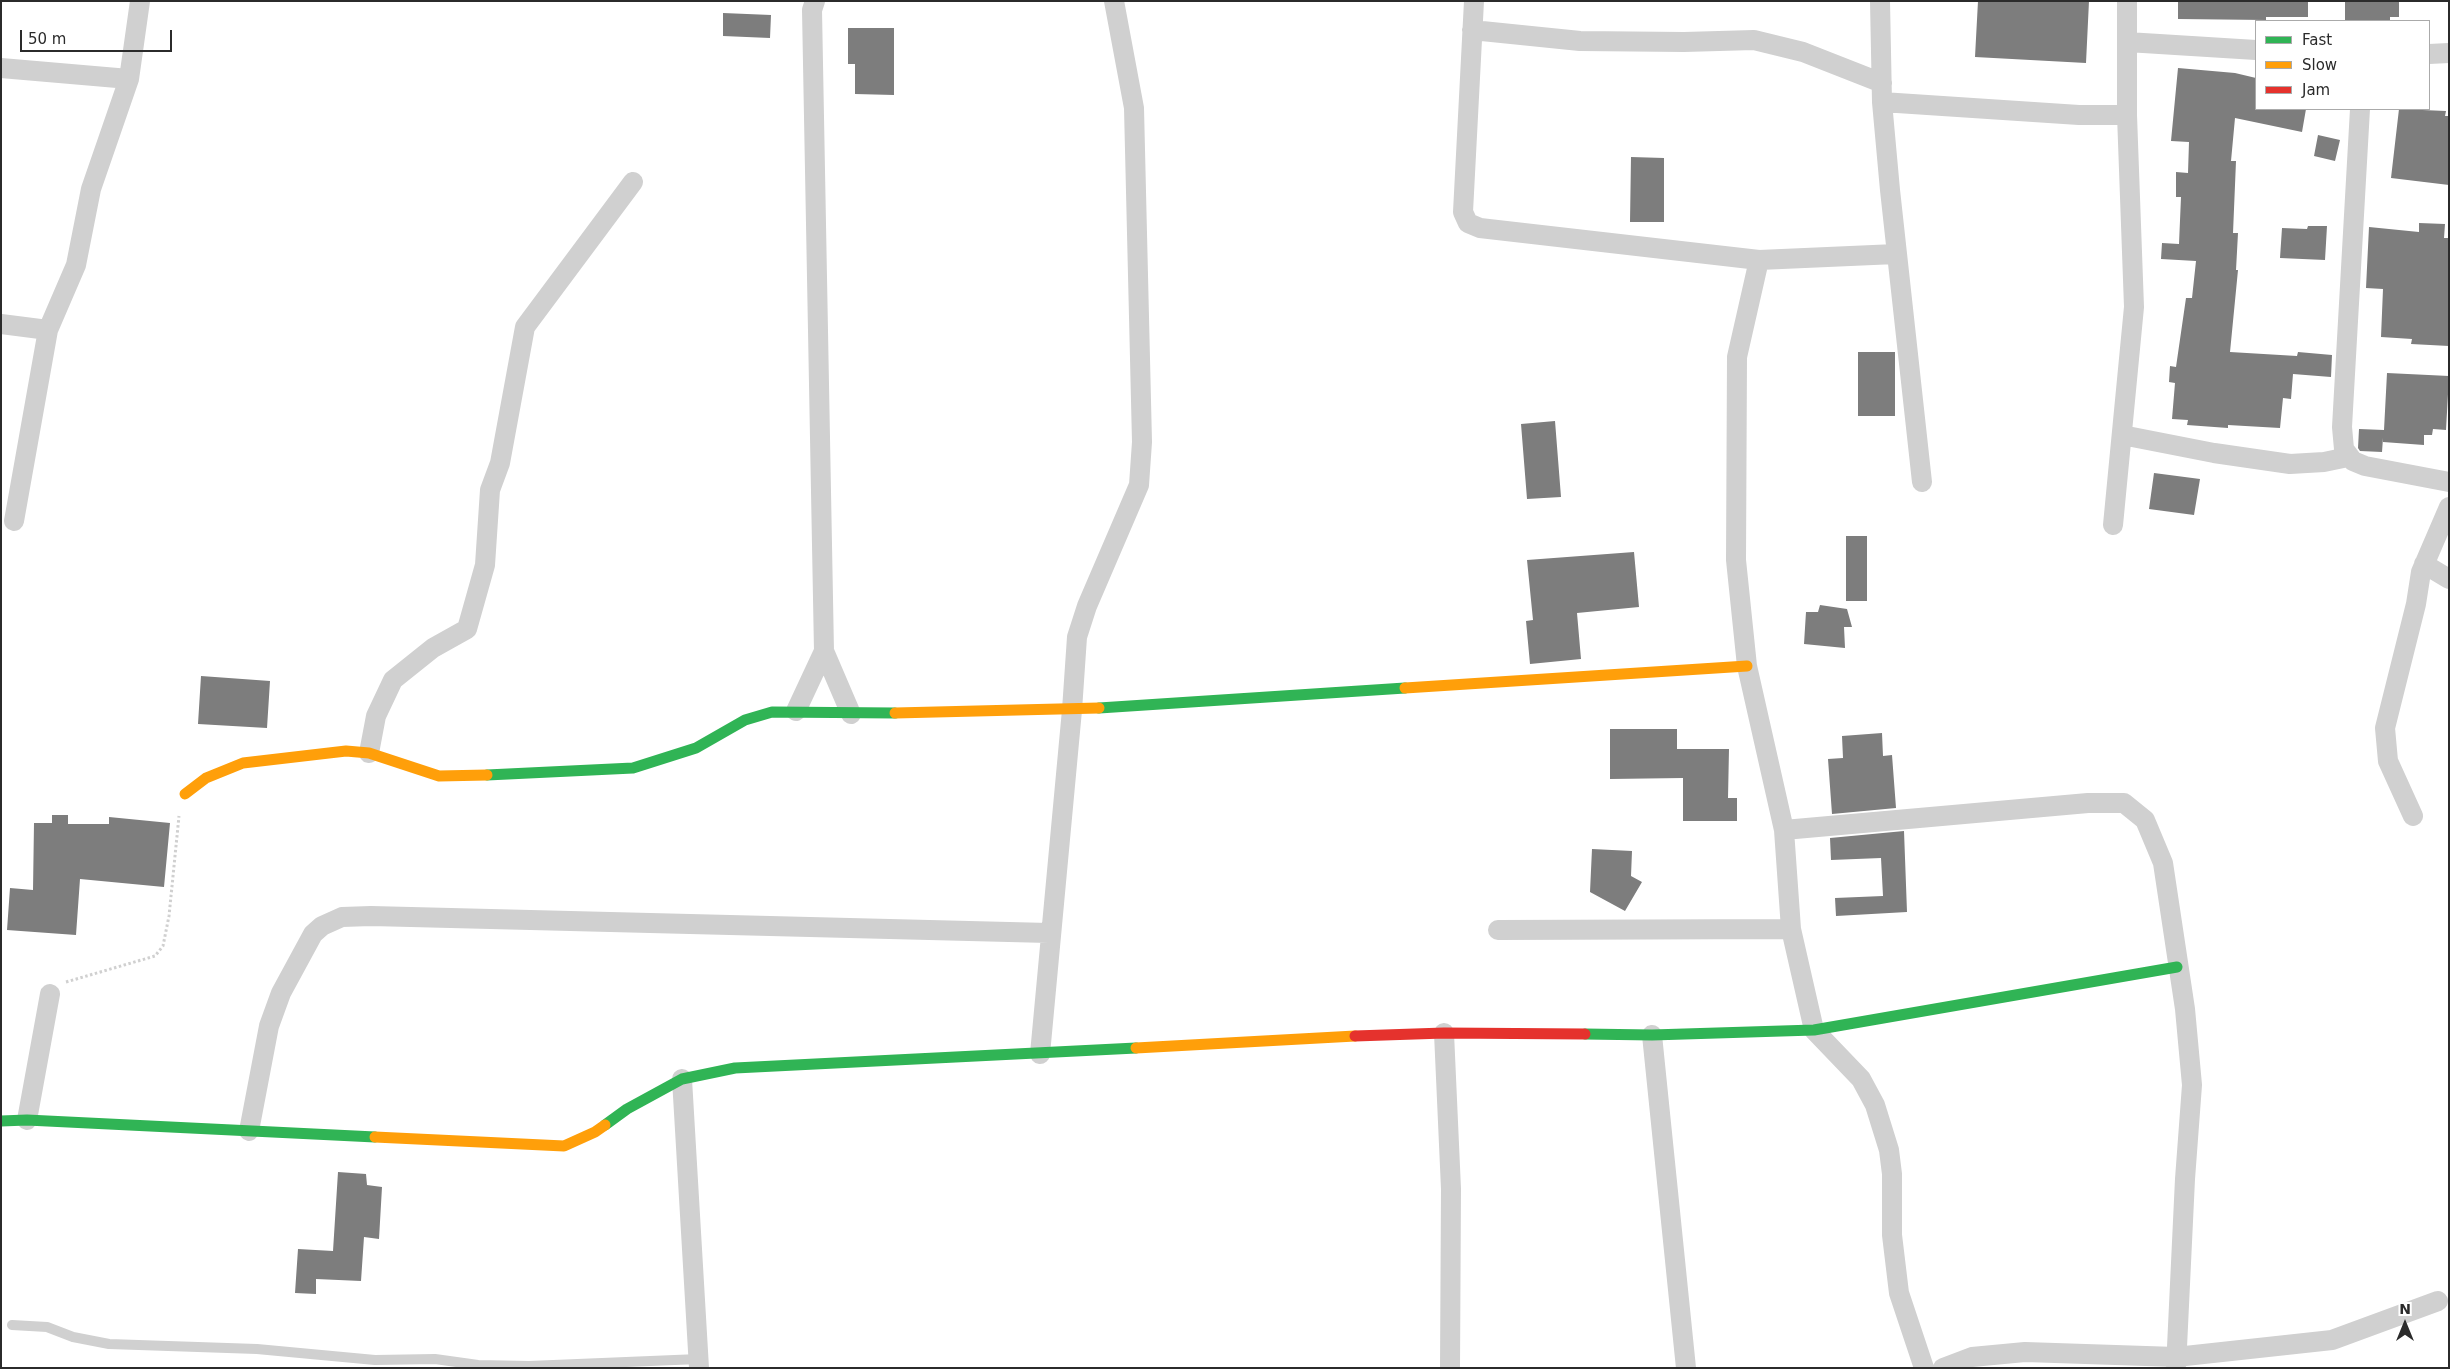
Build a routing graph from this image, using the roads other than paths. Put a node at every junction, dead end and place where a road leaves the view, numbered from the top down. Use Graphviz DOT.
graph roads {
  1 [pos="140,1"];
  2 [pos="1114,1"];
  3 [pos="1474,1"];
  4 [pos="1880,1"];
  5 [pos="2128,1"];
  6 [pos="813,4"];
  7 [pos="1472,30"];
  8 [pos="2127,42"];
  9 [pos="2255,50"];
  10 [pos="2449,53"];
  11 [pos="2430,54"];
  12 [pos="1,68"];
  13 [pos="129,79"];
  14 [pos="1882,92"];
  15 [pos="2360,110"];
  16 [pos="2127,116"];
  17 [pos="633,182"];
  18 [pos="1896,254"];
  19 [pos="1759,260"];
  20 [pos="1,324"];
  21 [pos="48,330"];
  22 [pos="2122,435"];
  23 [pos="2348,457"];
  24 [pos="1922,482"];
  25 [pos="2449,482"];
  26 [pos="2449,507"];
  27 [pos="14,521"];
  28 [pos="2113,525"];
  29 [pos="2424,564"];
  30 [pos="2449,579"];
  31 [pos="824,650"];
  32 [pos="1747,666"];
  33 [pos="796,710"];
  34 [pos="1072,710"];
  35 [pos="852,714"];
  36 [pos="369,753"];
  37 [pos="185,794"];
  38 [pos="2413,816"];
  39 [pos="1784,830"];
  40 [pos="1791,929"];
  41 [pos="1498,930"];
  42 [pos="1049,933"];
  43 [pos="2177,968"];
  44 [pos="50,994"];
  45 [pos="1814,1030"];
  46 [pos="1444,1033"];
  47 [pos="1652,1035"];
  48 [pos="1040,1054"];
  49 [pos="682,1079"];
  50 [pos="26,1120"];
  51 [pos="1,1121"];
  52 [pos="249,1131"];
  53 [pos="2438,1301"];
  54 [pos="12,1324"];
  55 [pos="2176,1362"];
  56 [pos="699,1363"];
  57 [pos="1450,1368"];
  58 [pos="1686,1368"];
  59 [pos="1924,1368"];
  60 [pos="1943,1368"];
  1 -- 13 [label="street"];
  2 -- 34 [label="street"];
  3 -- 7 [label="street"];
  4 -- 14 [label="street"];
  5 -- 8 [label="street"];
  6 -- 31 [label="street"];
  7 -- 14 [label="street"];
  7 -- 19 [label="street"];
  8 -- 9 [label="street"];
  8 -- 16 [label="street"];
  10 -- 11 [label="street"];
  12 -- 13 [label="street"];
  13 -- 21 [label="street"];
  14 -- 16 [label="street"];
  14 -- 18 [label="street"];
  15 -- 23 [label="street"];
  16 -- 22 [label="street"];
  17 -- 36 [label="street"];
  18 -- 19 [label="street"];
  18 -- 24 [label="street"];
  19 -- 32 [label="street"];
  20 -- 21 [label="street"];
  21 -- 27 [label="street"];
  22 -- 23 [label="street"];
  22 -- 28 [label="street"];
  23 -- 25 [label="street"];
  26 -- 29 [label="street"];
  29 -- 30 [label="street"];
  29 -- 38 [label="street"];
  31 -- 33 [label="street"];
  31 -- 35 [label="street"];
  32 -- 34 [label="street"];
  32 -- 39 [label="street"];
  33 -- 35 [label="street"];
  33 -- 36 [label="street"];
  34 -- 35 [label="street"];
  34 -- 42 [label="street"];
  36 -- 37 [label="street"];
  39 -- 40 [label="street"];
  39 -- 43 [label="street"];
  40 -- 41 [label="street"];
  40 -- 45 [label="street"];
  42 -- 48 [label="street"];
  42 -- 52 [label="street"];
  43 -- 45 [label="street"];
  43 -- 55 [label="street"];
  44 -- 50 [label="street"];
  45 -- 47 [label="street"];
  45 -- 59 [label="street"];
  46 -- 47 [label="street"];
  46 -- 48 [label="street"];
  46 -- 57 [label="street"];
  47 -- 58 [label="street"];
  48 -- 49 [label="street"];
  49 -- 52 [label="street"];
  49 -- 56 [label="street"];
  50 -- 51 [label="street"];
  50 -- 52 [label="street"];
  53 -- 55 [label="street"];
  54 -- 56 [label="lane"];
  55 -- 60 [label="street"];
}
